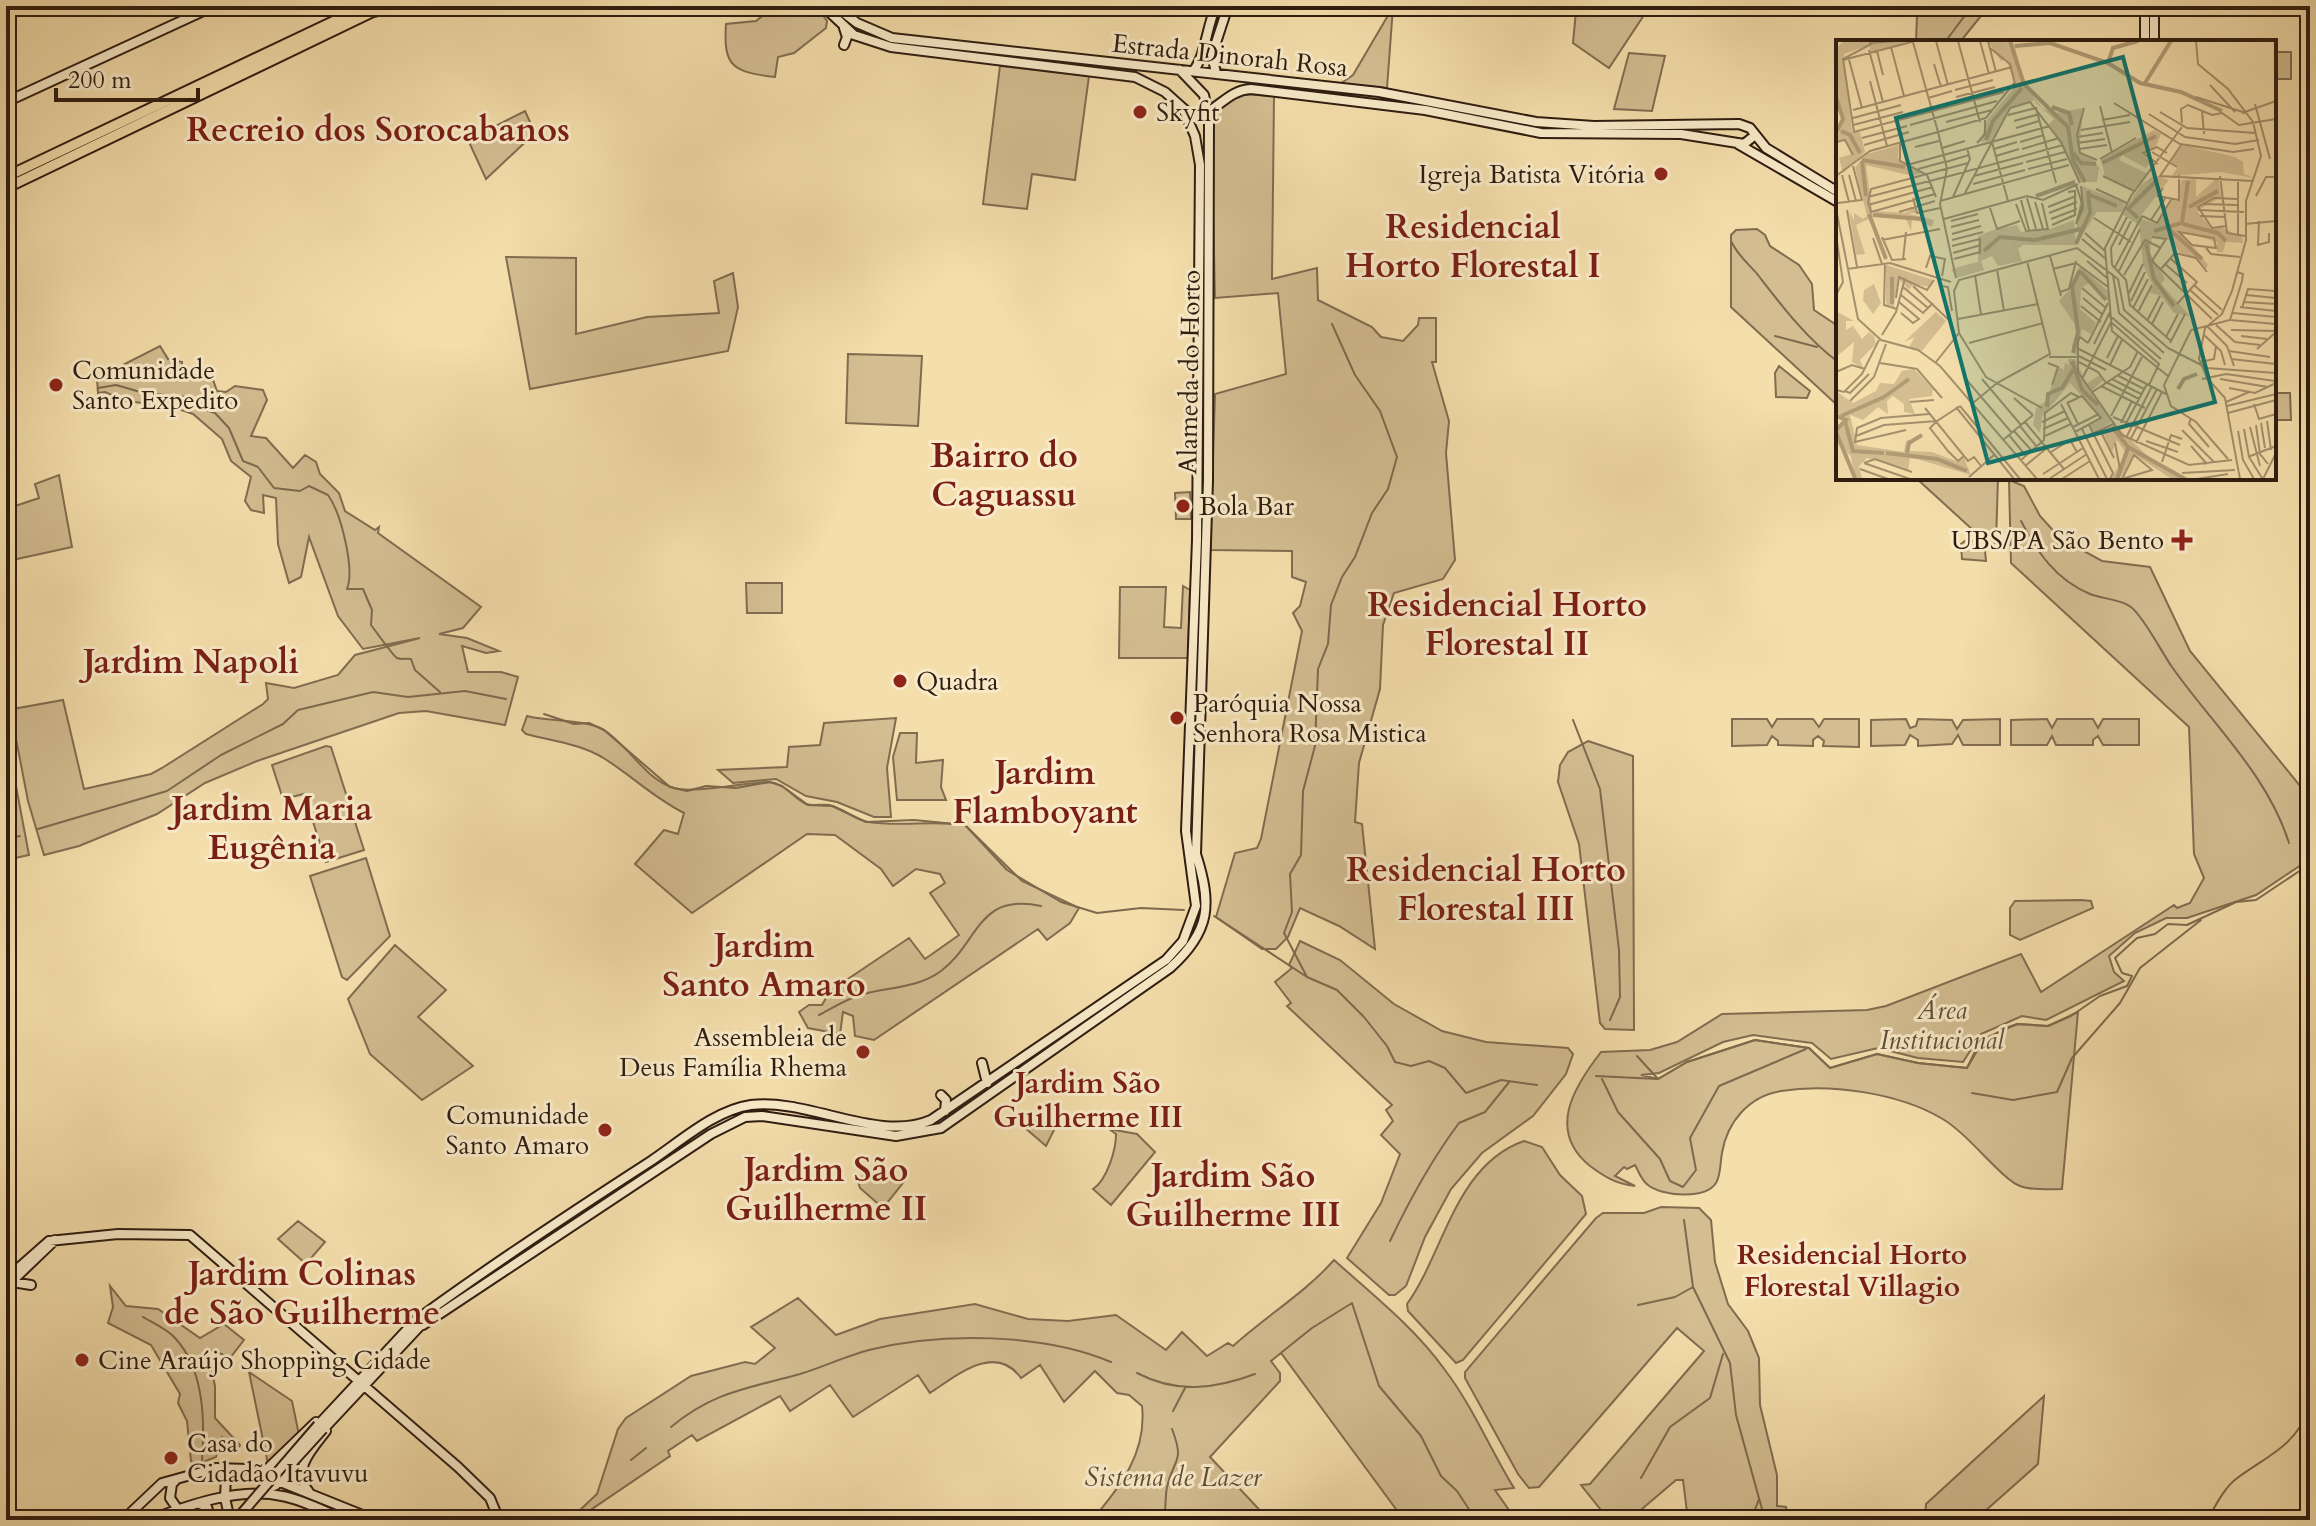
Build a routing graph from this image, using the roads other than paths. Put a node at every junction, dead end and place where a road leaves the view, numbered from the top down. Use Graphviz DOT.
graph roads {
  1 [pos="214,6"];
  2 [pos="366,6"];
  3 [pos="397,6"];
  4 [pos="823,6"];
  5 [pos="835,6"];
  6 [pos="1216,6"];
  7 [pos="1228,6"];
  8 [pos="2145,6"];
  9 [pos="2154,6"];
  10 [pos="844,27"];
  11 [pos="876,33"];
  12 [pos="854,35"];
  13 [pos="2145,40"];
  14 [pos="2154,40"];
  15 [pos="844,45"];
  16 [pos="1176,70"];
  17 [pos="1193,71"];
  18 [pos="1220,74"];
  19 [pos="1165,92"];
  20 [pos="1227,97"];
  21 [pos="6,102"];
  22 [pos="1184,111"];
  23 [pos="1208,111"];
  24 [pos="1535,122"];
  25 [pos="1721,125"];
  26 [pos="1598,129"];
  27 [pos="1523,131"];
  28 [pos="1754,136"];
  29 [pos="1718,139"];
  30 [pos="1738,143"];
  31 [pos="6,177"];
  32 [pos="1818,185"];
  33 [pos="6,188"];
  34 [pos="1836,191"];
  35 [pos="1836,200"];
  36 [pos="1196,582"];
  37 [pos="1204,604"];
  38 [pos="982,1063"];
  39 [pos="987,1083"];
  40 [pos="941,1095"];
  41 [pos="961,1101"];
  42 [pos="970,1109"];
  43 [pos="942,1114"];
  44 [pos="56,1239"];
  45 [pos="26,1258"];
  46 [pos="23,1272"];
  47 [pos="8,1282"];
  48 [pos="31,1285"];
  49 [pos="419,1322"];
  50 [pos="362,1383"];
  51 [pos="327,1415"];
  52 [pos="338,1416"];
  53 [pos="320,1427"];
  54 [pos="216,1468"];
  55 [pos="262,1474"];
  56 [pos="180,1477"];
  57 [pos="280,1481"];
  58 [pos="226,1493"];
  59 [pos="251,1493"];
  60 [pos="310,1493"];
  61 [pos="199,1504"];
  62 [pos="227,1509"];
  63 [pos="179,1511"];
  64 [pos="123,1520"];
  65 [pos="149,1520"];
  66 [pos="211,1520"];
  67 [pos="233,1520"];
  68 [pos="242,1520"];
  69 [pos="346,1520"];
  70 [pos="375,1520"];
  71 [pos="499,1520"];
  1 -- 21 [label="main road"];
  2 -- 31 [label="main road"];
  3 -- 33 [label="main road"];
  4 -- 10 [label="main road"];
  5 -- 11 [label="main road, Estrada Dinorah Rosa"];
  6 -- 17 [label="main road"];
  7 -- 18 [label="main road"];
  8 -- 13 [label="main road"];
  9 -- 14 [label="main road"];
  10 -- 12 [label="main road"];
  10 -- 15 [label="main road"];
  11 -- 12 [label="main road"];
  11 -- 16 [label="main road, Estrada Dinorah Rosa"];
  12 -- 19 [label="main road, Estrada Dinorah Rosa"];
  16 -- 17 [label="main road, Estrada Dinorah Rosa"];
  16 -- 19 [label="main road"];
  16 -- 23 [label="main road, Alameda do Horto"];
  17 -- 18 [label="main road, Estrada Dinorah Rosa"];
  18 -- 20 [label="main road"];
  18 -- 24 [label="main road, Estrada Dinorah Rosa"];
  19 -- 22 [label="main road, Estrada Dinorah Rosa"];
  20 -- 23 [label="main road, Estrada Dinorah Rosa"];
  20 -- 27 [label="main road, Estrada Dinorah Rosa"];
  22 -- 23 [label="main road"];
  22 -- 36 [label="main road, Alameda do Horto"];
  23 -- 37 [label="main road, Alameda do Horto"];
  24 -- 26 [label="main road, Estrada Dinorah Rosa"];
  24 -- 27 [label="main road"];
  25 -- 26 [label="main road"];
  25 -- 28 [label="main road"];
  25 -- 29 [label="main road"];
  26 -- 27 [label="main road, Estrada Dinorah Rosa"];
  26 -- 29 [label="main road"];
  28 -- 30 [label="main road"];
  28 -- 32 [label="main road"];
  29 -- 30 [label="main road"];
  30 -- 32 [label="main road"];
  32 -- 34 [label="main road"];
  32 -- 35 [label="main road"];
  36 -- 37 [label="main road"];
  36 -- 39 [label="main road, Alameda do Horto"];
  37 -- 42 [label="main road, Alameda do Horto"];
  38 -- 39 [label="main road"];
  39 -- 41 [label="main road"];
  40 -- 43 [label="main road"];
  41 -- 42 [label="main road"];
  41 -- 43 [label="main road"];
  42 -- 49 [label="main road"];
  43 -- 49 [label="main road"];
  44 -- 45 [label="main road"];
  44 -- 46 [label="main road"];
  44 -- 50 [label="main road"];
  45 -- 46 [label="main road"];
  45 -- 47 [label="main road"];
  46 -- 47 [label="main road"];
  47 -- 48 [label="main road"];
  49 -- 50 [label="main road"];
  50 -- 51 [label="main road"];
  50 -- 52 [label="main road"];
  50 -- 71 [label="main road"];
  51 -- 53 [label="main road"];
  51 -- 55 [label="main road"];
  52 -- 53 [label="main road"];
  52 -- 60 [label="main road"];
  53 -- 57 [label="main road"];
  53 -- 67 [label="main road, bridge"];
  53 -- 68 [label="main road, bridge"];
  54 -- 55 [label="main road"];
  54 -- 56 [label="main road"];
  54 -- 58 [label="main road"];
  55 -- 57 [label="main road"];
  56 -- 63 [label="main road"];
  56 -- 64 [label="main road"];
  57 -- 59 [label="main road"];
  57 -- 60 [label="main road"];
  58 -- 59 [label="main road"];
  58 -- 61 [label="main road"];
  58 -- 62 [label="main road"];
  59 -- 62 [label="main road"];
  59 -- 69 [label="main road"];
  60 -- 70 [label="main road"];
  61 -- 63 [label="main road"];
  61 -- 66 [label="main road"];
  62 -- 67 [label="main road"];
  63 -- 65 [label="main road"];
}
